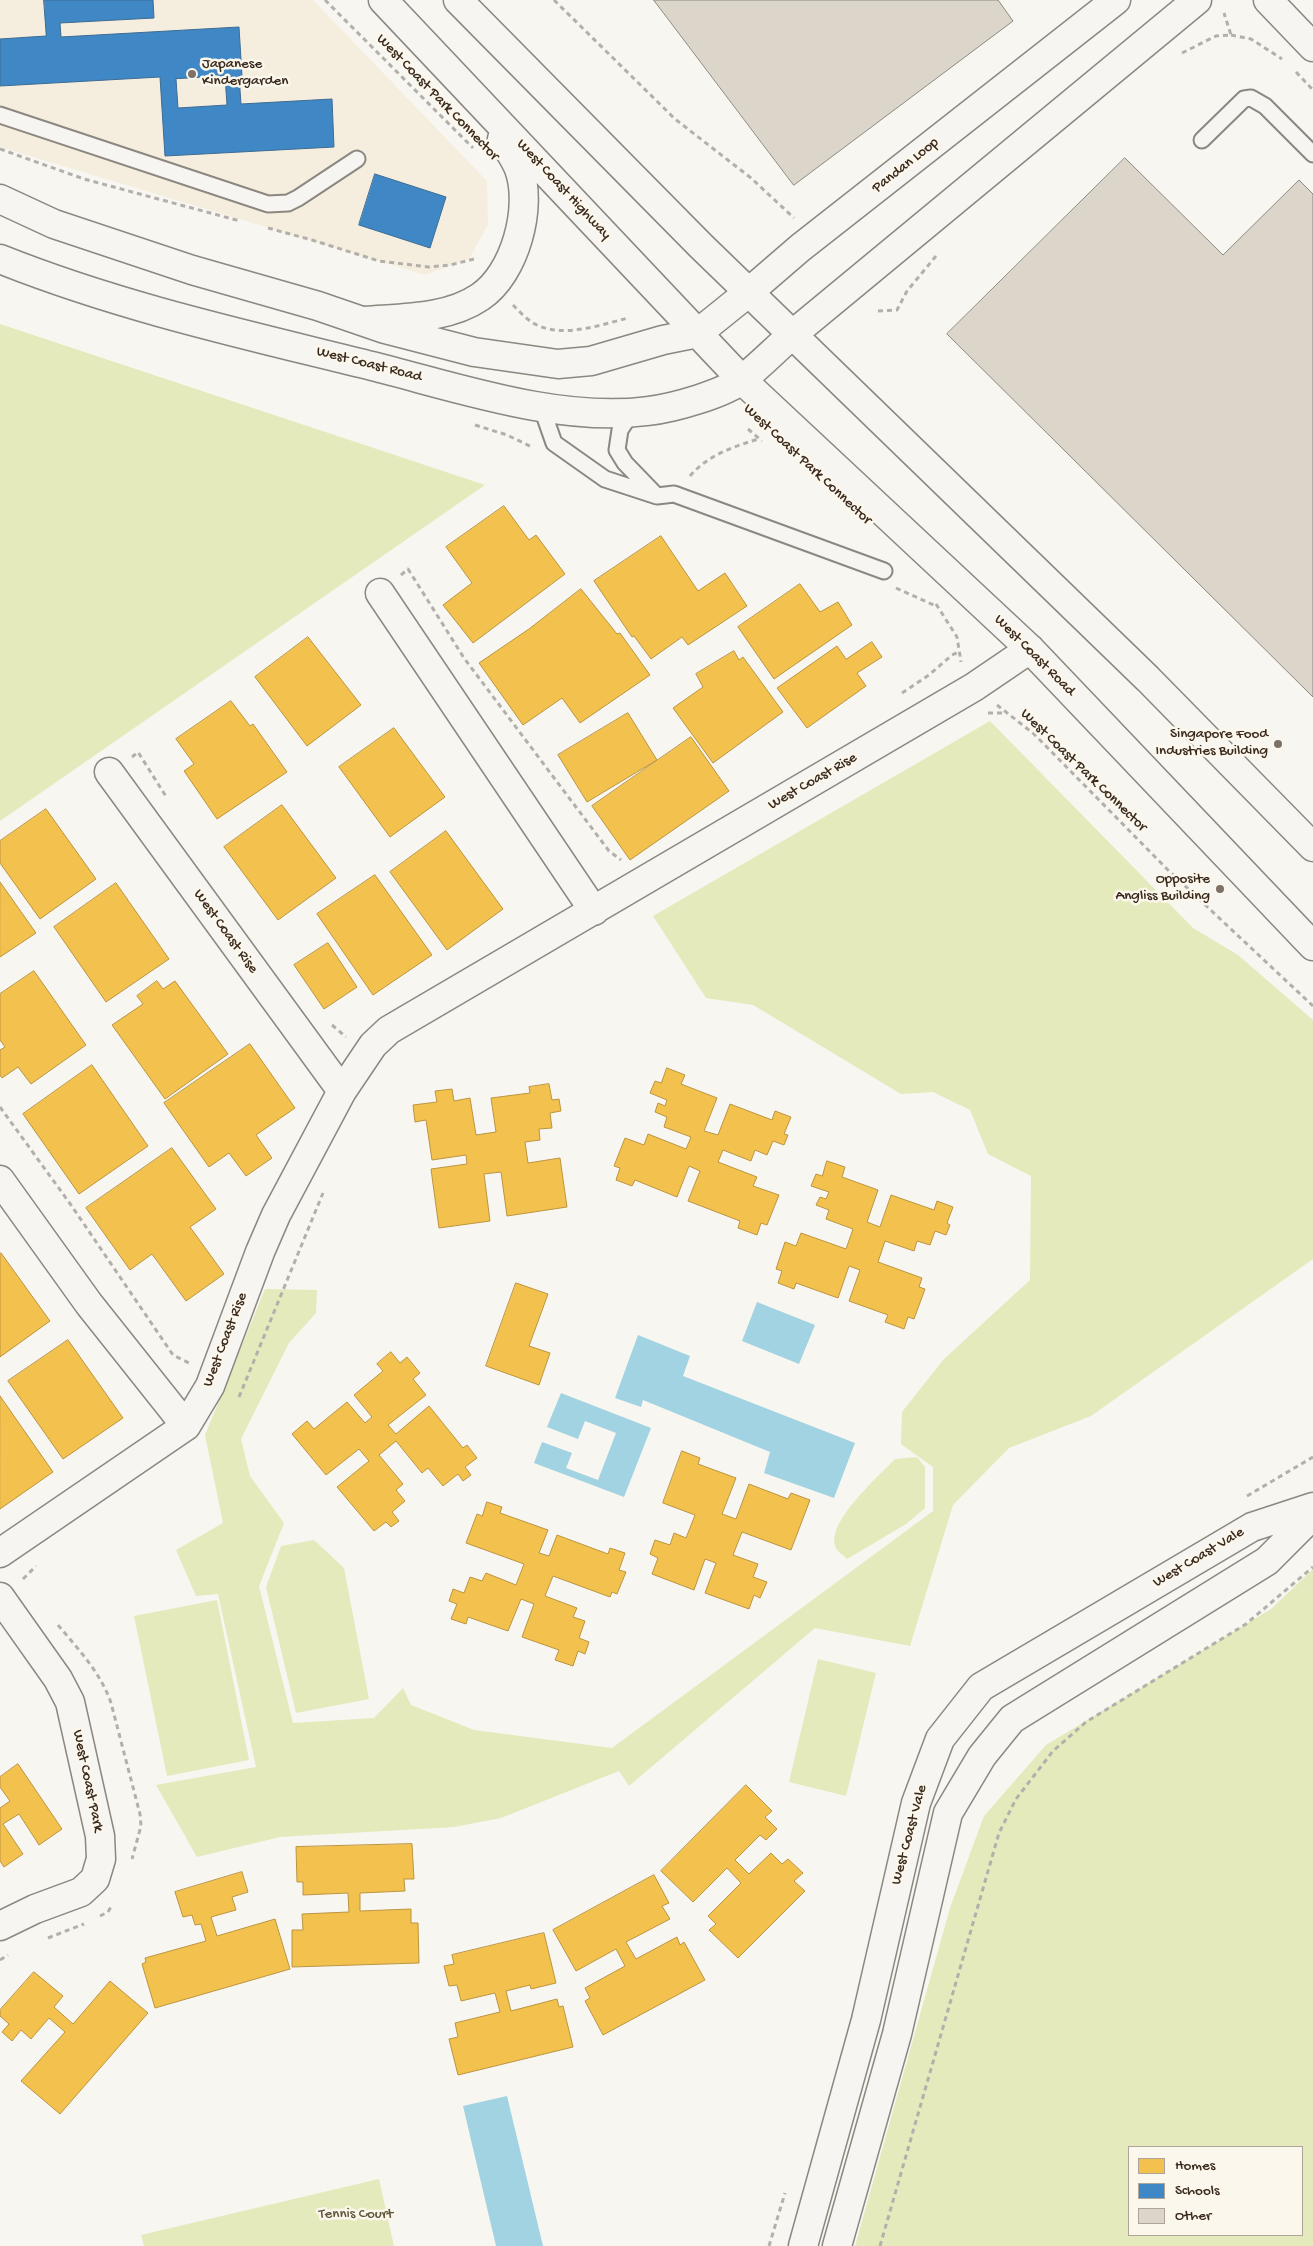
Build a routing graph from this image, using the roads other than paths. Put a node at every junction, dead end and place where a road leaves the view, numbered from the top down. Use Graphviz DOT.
graph roads {
  1 [pos="383,0"];
  2 [pos="458,0"];
  3 [pos="1116,0"];
  4 [pos="1197,0"];
  5 [pos="1268,0"];
  6 [pos="1313,47"];
  7 [pos="478,99"];
  8 [pos="0,115"];
  9 [pos="1202,140"];
  10 [pos="1313,154"];
  11 [pos="357,159"];
  12 [pos="0,199"];
  13 [pos="0,259"];
  14 [pos="749,292"];
  15 [pos="364,322"];
  16 [pos="698,333"];
  17 [pos="793,334"];
  18 [pos="742,380"];
  19 [pos="542,406"];
  20 [pos="632,412"];
  21 [pos="657,496"];
  22 [pos="884,571"];
  23 [pos="380,593"];
  24 [pos="1030,649"];
  25 [pos="109,772"];
  26 [pos="1313,847"];
  27 [pos="594,911"];
  28 [pos="1313,946"];
  29 [pos="342,1091"];
  30 [pos="0,1180"];
  31 [pos="186,1426"];
  32 [pos="1313,1507"];
  33 [pos="1313,1516"];
  34 [pos="0,1553"];
  35 [pos="0,1597"];
  36 [pos="0,1926"];
  37 [pos="803,2246"];
  38 [pos="837,2246"];
  1 -- 7 [label="street, West Coast Highway"];
  2 -- 14 [label="street"];
  3 -- 14 [label="street, Pandan Loop"];
  4 -- 17 [label="street"];
  5 -- 6 [label="street"];
  7 -- 15 [label="street"];
  7 -- 16 [label="street, West Coast Highway"];
  8 -- 11 [label="lane"];
  9 -- 10 [label="lane"];
  12 -- 15 [label="street"];
  13 -- 19 [label="street, West Coast Road"];
  14 -- 16 [label="street, Pandan Loop"];
  14 -- 17 [label="street"];
  15 -- 16 [label="street"];
  16 -- 18 [label="street, West Coast Highway"];
  17 -- 18 [label="street, West Coast Road"];
  17 -- 26 [label="street"];
  18 -- 20 [label="street, West Coast Road"];
  18 -- 24 [label="street, West Coast Road"];
  19 -- 20 [label="street, West Coast Road"];
  19 -- 21 [label="lane"];
  20 -- 21 [label="lane"];
  21 -- 22 [label="lane"];
  23 -- 27 [label="street"];
  24 -- 27 [label="street, West Coast Rise"];
  24 -- 28 [label="street, West Coast Road"];
  25 -- 29 [label="street, West Coast Rise"];
  27 -- 29 [label="street, West Coast Rise"];
  29 -- 31 [label="street, West Coast Rise"];
  30 -- 31 [label="street"];
  31 -- 34 [label="street, West Coast Rise"];
  32 -- 37 [label="street, West Coast Vale"];
  33 -- 38 [label="street, West Coast Vale"];
  35 -- 36 [label="street, West Coast Park"];
}
